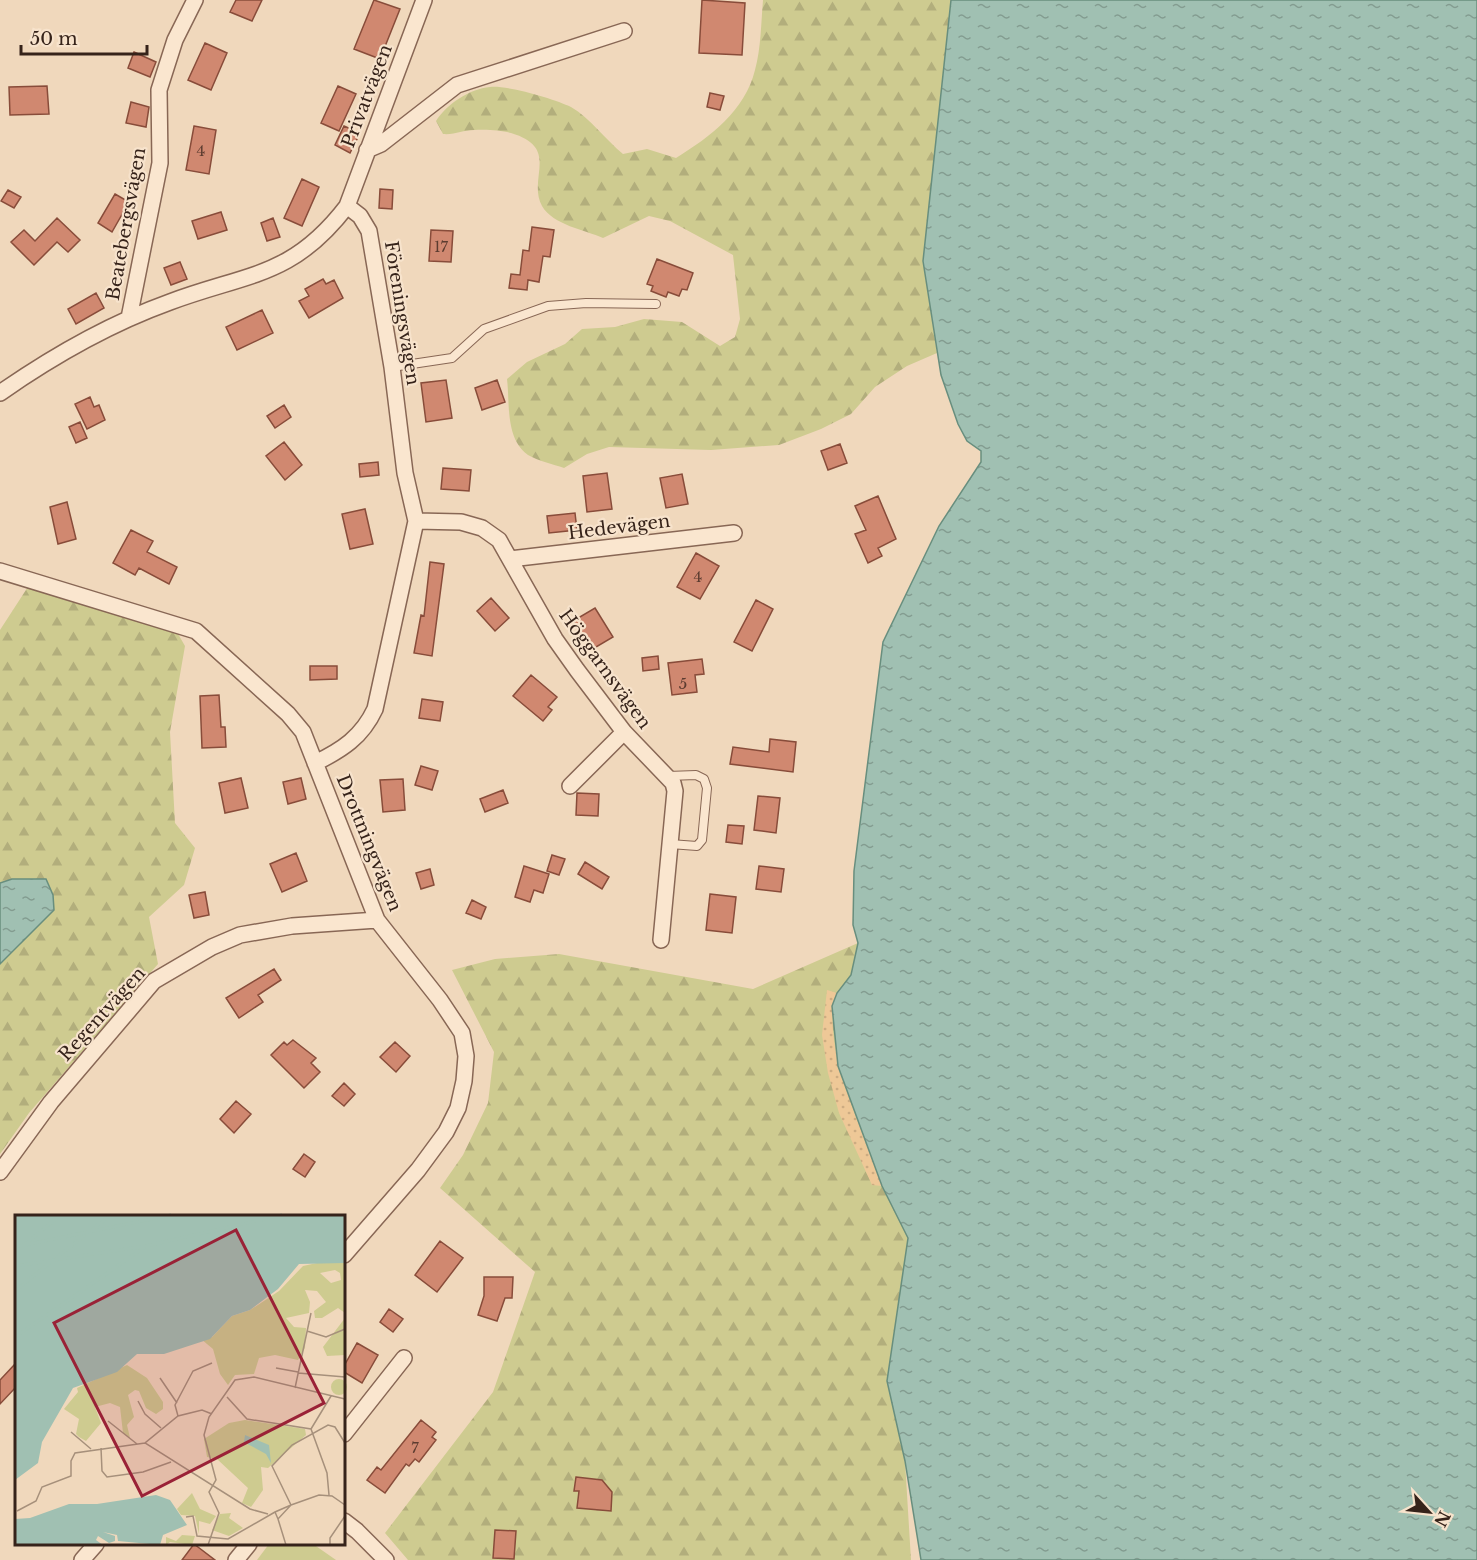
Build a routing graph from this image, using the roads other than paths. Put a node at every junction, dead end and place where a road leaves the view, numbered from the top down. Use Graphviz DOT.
graph roads {
  1 [pos="195,0"];
  2 [pos="424,0"];
  3 [pos="624,31"];
  4 [pos="367,150"];
  5 [pos="347,206"];
  6 [pos="656,304"];
  7 [pos="129,318"];
  8 [pos="392,367"];
  9 [pos="0,393"];
  10 [pos="416,520"];
  11 [pos="734,533"];
  12 [pos="510,559"];
  13 [pos="0,571"];
  14 [pos="624,732"];
  15 [pos="315,763"];
  16 [pos="668,776"];
  17 [pos="570,786"];
  18 [pos="670,844"];
  19 [pos="377,920"];
  20 [pos="661,940"];
  21 [pos="0,1172"];
  22 [pos="345,1254"];
  23 [pos="404,1358"];
  24 [pos="345,1433"];
  25 [pos="345,1522"];
  26 [pos="95,1545"];
  27 [pos="248,1545"];
  28 [pos="82,1560"];
  29 [pos="236,1560"];
  30 [pos="386,1560"];
  1 -- 7 [label="street, Beatebergsvägen"];
  2 -- 4 [label="street, Privatvägen"];
  3 -- 4 [label="street"];
  4 -- 5 [label="street, Privatvägen"];
  5 -- 7 [label="street"];
  5 -- 8 [label="street, Föreningsvägen"];
  6 -- 8 [label="lane"];
  7 -- 9 [label="street"];
  8 -- 10 [label="street, Föreningsvägen"];
  10 -- 12 [label="street, Höggarnsvägen"];
  10 -- 15 [label="street, Föreningsvägen"];
  11 -- 12 [label="street, Hedevägen"];
  12 -- 14 [label="street, Höggarnsvägen"];
  13 -- 15 [label="street, Drottningvägen"];
  14 -- 16 [label="street, Höggarnsvägen"];
  14 -- 17 [label="street"];
  15 -- 19 [label="street, Drottningvägen"];
  16 -- 18 [label="street"];
  16 -- 18 [label="lane"];
  18 -- 20 [label="street"];
  19 -- 21 [label="street, Regentvägen"];
  19 -- 22 [label="street, Drottningvägen"];
  23 -- 24 [label="street"];
  25 -- 30 [label="street"];
  26 -- 28 [label="street"];
  27 -- 29 [label="street"];
}
